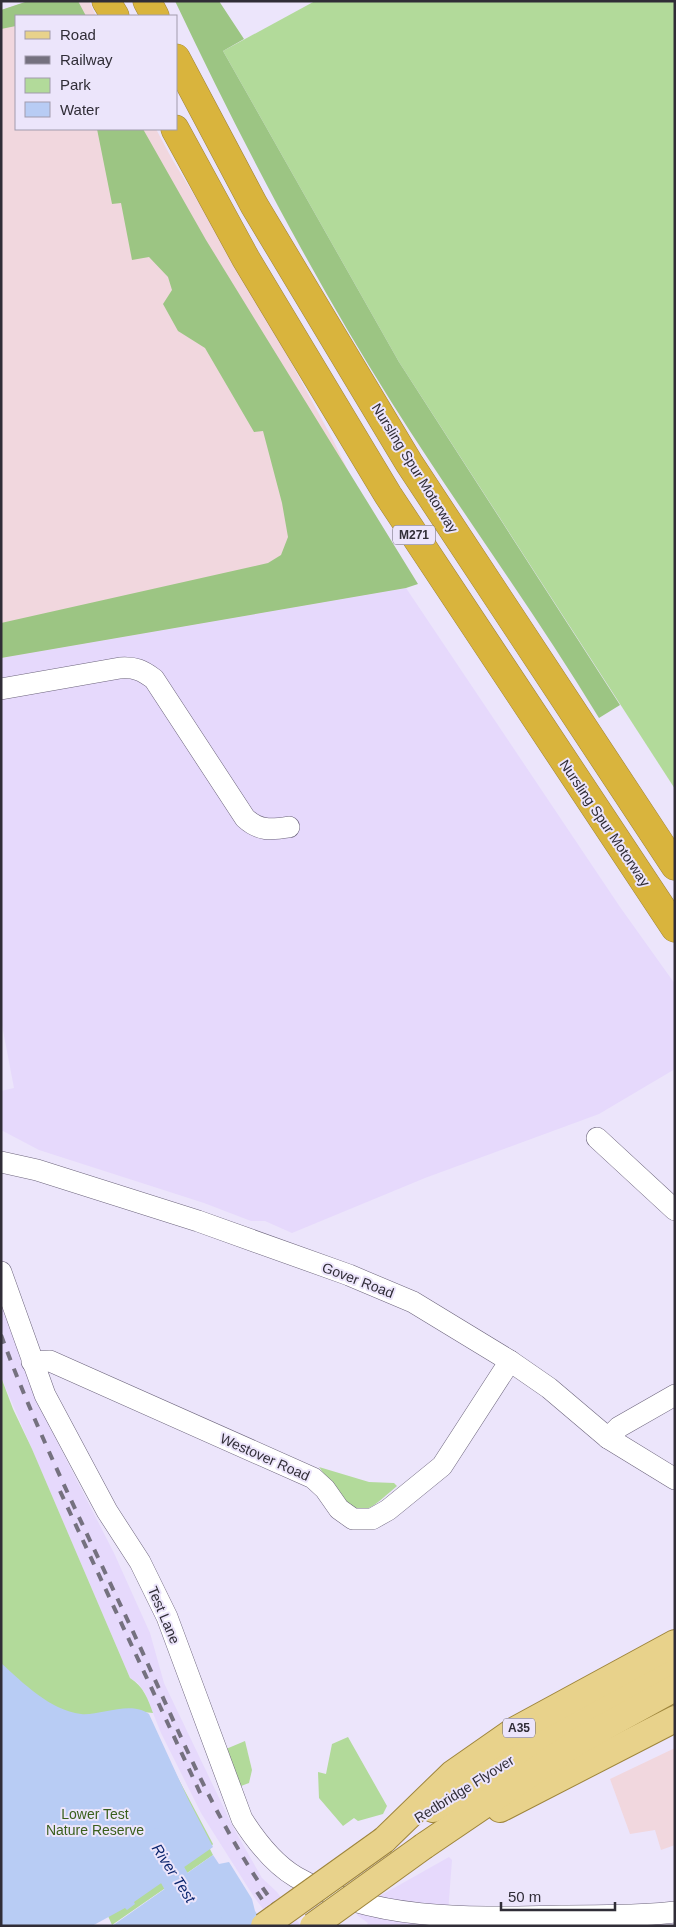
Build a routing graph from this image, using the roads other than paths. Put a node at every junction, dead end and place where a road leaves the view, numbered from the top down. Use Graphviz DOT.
graph roads {
  1 [pos="106,1"];
  2 [pos="114,1"];
  3 [pos="148,1"];
  4 [pos="152,1"];
  5 [pos="114,15"];
  6 [pos="120,15"];
  7 [pos="155,15"];
  8 [pos="156,15"];
  9 [pos="178,62"];
  10 [pos="176,130"];
  11 [pos="1,689"];
  12 [pos="289,827"];
  13 [pos="675,866"];
  14 [pos="675,928"];
  15 [pos="597,1138"];
  16 [pos="1,1162"];
  17 [pos="675,1210"];
  18 [pos="1,1272"];
  19 [pos="510,1361"];
  20 [pos="32,1362"];
  21 [pos="675,1395"];
  22 [pos="608,1438"];
  23 [pos="675,1479"];
  24 [pos="675,1643"];
  25 [pos="672,1679"];
  26 [pos="675,1719"];
  27 [pos="384,1840"];
  28 [pos="424,1846"];
  29 [pos="675,1912"];
  30 [pos="264,1926"];
  31 [pos="314,1926"];
  1 -- 5 [label="highway"];
  2 -- 6 [label="highway"];
  3 -- 7 [label="highway"];
  4 -- 8 [label="highway"];
  9 -- 13 [label="highway, Nursling Spur Motorway / M271"];
  10 -- 14 [label="highway, Nursling Spur Motorway / M271"];
  11 -- 12 [label="street"];
  15 -- 17 [label="street"];
  16 -- 19 [label="street, Gover Road"];
  18 -- 20 [label="street, Test Lane"];
  19 -- 20 [label="street, Westover Road"];
  19 -- 22 [label="street, Gover Road"];
  20 -- 29 [label="street, Test Lane"];
  21 -- 22 [label="street"];
  22 -- 23 [label="street, Gover Road"];
  24 -- 27 [label="main road, A35"];
  25 -- 27 [label="main road, Redbridge Flyover / A35"];
  25 -- 28 [label="main road, Redbridge Flyover / A35"];
  26 -- 28 [label="main road, A35"];
  27 -- 30 [label="main road, A35, bridge"];
  28 -- 31 [label="main road, A35, bridge"];
}
